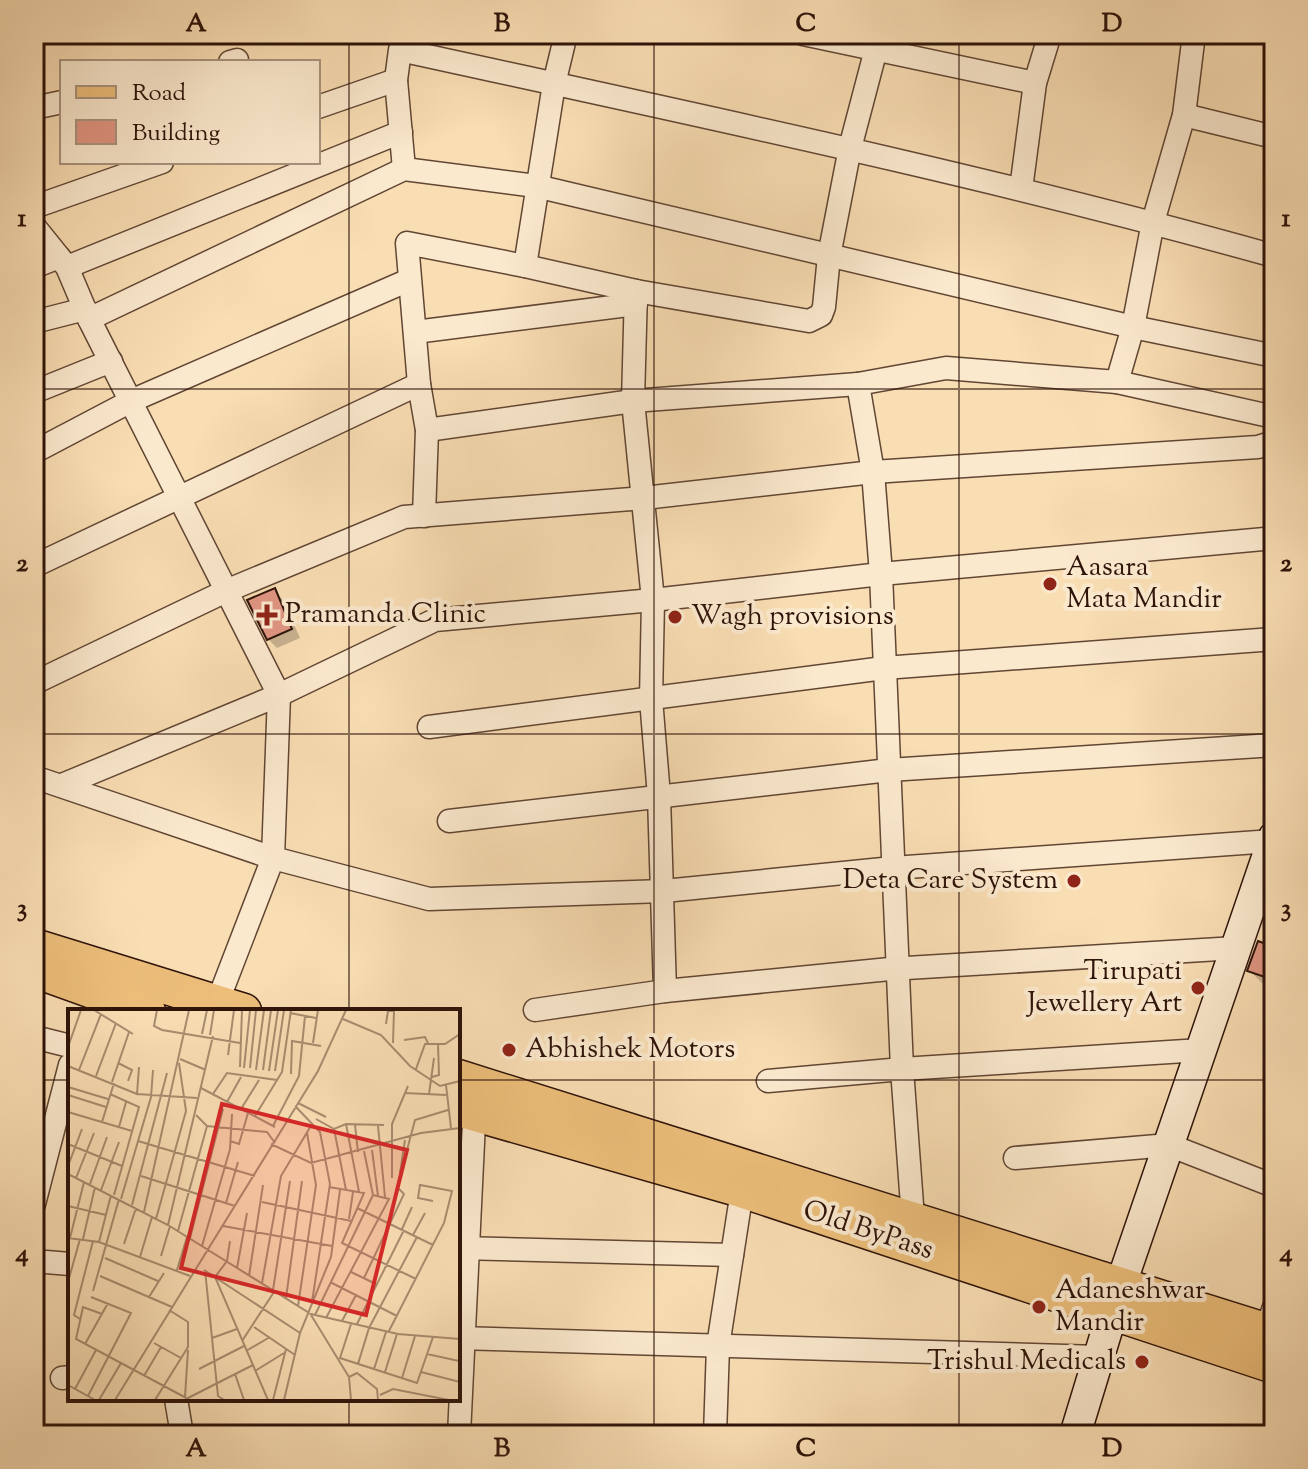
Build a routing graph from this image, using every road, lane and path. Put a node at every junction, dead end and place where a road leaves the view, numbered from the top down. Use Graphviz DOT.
graph roads {
  1 [pos="566,34"];
  2 [pos="803,34"];
  3 [pos="1050,34"];
  4 [pos="1194,34"];
  5 [pos="879,42"];
  6 [pos="396,80"];
  7 [pos="1035,83"];
  8 [pos="554,84"];
  9 [pos="60,102"];
  10 [pos="320,106"];
  11 [pos="34,108"];
  12 [pos="1184,115"];
  13 [pos="401,132"];
  14 [pos="1274,137"];
  15 [pos="850,148"];
  16 [pos="320,163"];
  17 [pos="156,164"];
  18 [pos="318,164"];
  19 [pos="404,169"];
  20 [pos="536,186"];
  21 [pos="1021,189"];
  22 [pos="34,207"];
  23 [pos="1153,222"];
  24 [pos="34,226"];
  25 [pos="829,256"];
  26 [pos="1274,256"];
  27 [pos="63,262"];
  28 [pos="525,266"];
  29 [pos="34,267"];
  30 [pos="409,280"];
  31 [pos="636,298"];
  32 [pos="87,314"];
  33 [pos="34,322"];
  34 [pos="1133,327"];
  35 [pos="415,332"];
  36 [pos="1274,356"];
  37 [pos="111,361"];
  38 [pos="1117,382"];
  39 [pos="419,384"];
  40 [pos="858,384"];
  41 [pos="34,392"];
  42 [pos="131,401"];
  43 [pos="633,401"];
  44 [pos="1274,417"];
  45 [pos="427,430"];
  46 [pos="1274,442"];
  47 [pos="34,452"];
  48 [pos="873,472"];
  49 [pos="180,495"];
  50 [pos="644,498"];
  51 [pos="424,516"];
  52 [pos="1274,538"];
  53 [pos="34,566"];
  54 [pos="881,574"];
  55 [pos="226,591"];
  56 [pos="653,600"];
  57 [pos="1274,639"];
  58 [pos="884,668"];
  59 [pos="34,683"];
  60 [pos="279,695"];
  61 [pos="651,699"];
  62 [pos="429,727"];
  63 [pos="1274,745"];
  64 [pos="889,770"];
  65 [pos="34,777"];
  66 [pos="62,785"];
  67 [pos="659,796"];
  68 [pos="449,821"];
  69 [pos="1273,839"];
  70 [pos="273,858"];
  71 [pos="893,868"];
  72 [pos="664,891"];
  73 [pos="34,946"];
  74 [pos="1236,948"];
  75 [pos="898,968"];
  76 [pos="34,970"];
  77 [pos="94,990"];
  78 [pos="665,991"];
  79 [pos="212,1006"];
  80 [pos="143,1009"];
  81 [pos="535,1010"];
  82 [pos="34,1037"];
  83 [pos="68,1046"];
  84 [pos="1201,1050"];
  85 [pos="902,1069"];
  86 [pos="68,1073"];
  87 [pos="768,1081"];
  88 [pos="467,1096"];
  89 [pos="1169,1145"];
  90 [pos="1015,1158"];
  91 [pos="744,1178"];
  92 [pos="1274,1186"];
  93 [pos="34,1204"];
  94 [pos="914,1233"];
  95 [pos="463,1248"];
  96 [pos="732,1255"];
  97 [pos="34,1261"];
  98 [pos="68,1264"];
  99 [pos="1117,1298"];
  100 [pos="1271,1323"];
  101 [pos="461,1338"];
  102 [pos="718,1346"];
  103 [pos="1099,1357"];
  104 [pos="1274,1366"];
  105 [pos="460,1386"];
  106 [pos="176,1401"];
  107 [pos="460,1401"];
  108 [pos="182,1435"];
  109 [pos="459,1435"];
  110 [pos="715,1435"];
  111 [pos="1075,1435"];
  1 -- 8 [label="street"];
  2 -- 5 [label="street"];
  3 -- 7 [label="street"];
  4 -- 12 [label="street"];
  5 -- 7 [label="street"];
  5 -- 15 [label="street"];
  6 -- 8 [label="street"];
  6 -- 10 [label="street"];
  6 -- 13 [label="street"];
  7 -- 21 [label="street"];
  8 -- 15 [label="street"];
  8 -- 20 [label="street"];
  9 -- 11 [label="street"];
  12 -- 14 [label="street"];
  12 -- 23 [label="street"];
  13 -- 16 [label="street"];
  13 -- 19 [label="street"];
  15 -- 21 [label="street"];
  15 -- 25 [label="street"];
  17 -- 22 [label="street"];
  18 -- 27 [label="street"];
  19 -- 20 [label="street"];
  19 -- 32 [label="street"];
  20 -- 25 [label="street"];
  20 -- 28 [label="street"];
  21 -- 23 [label="street"];
  23 -- 26 [label="street"];
  23 -- 34 [label="street"];
  24 -- 27 [label="street"];
  25 -- 31 [label="street"];
  25 -- 34 [label="street"];
  27 -- 29 [label="street"];
  27 -- 32 [label="street"];
  28 -- 30 [label="street"];
  28 -- 31 [label="street"];
  30 -- 35 [label="street"];
  30 -- 42 [label="street"];
  31 -- 35 [label="street"];
  31 -- 43 [label="street"];
  32 -- 33 [label="street"];
  32 -- 37 [label="street"];
  34 -- 36 [label="street"];
  34 -- 38 [label="street"];
  35 -- 39 [label="street"];
  37 -- 41 [label="street"];
  37 -- 42 [label="street"];
  38 -- 40 [label="street"];
  38 -- 44 [label="street"];
  39 -- 45 [label="street"];
  39 -- 49 [label="street"];
  40 -- 43 [label="street"];
  40 -- 48 [label="street"];
  42 -- 47 [label="street"];
  42 -- 49 [label="street"];
  43 -- 45 [label="street"];
  43 -- 50 [label="street"];
  45 -- 51 [label="street"];
  46 -- 48 [label="street"];
  48 -- 50 [label="street"];
  48 -- 54 [label="street"];
  49 -- 53 [label="street"];
  49 -- 55 [label="street"];
  50 -- 51 [label="street"];
  50 -- 56 [label="street"];
  51 -- 55 [label="street"];
  52 -- 54 [label="street"];
  54 -- 56 [label="street"];
  54 -- 58 [label="street"];
  55 -- 59 [label="street"];
  55 -- 60 [label="street"];
  56 -- 60 [label="street"];
  56 -- 61 [label="street"];
  57 -- 58 [label="street"];
  58 -- 61 [label="street"];
  58 -- 64 [label="street"];
  60 -- 66 [label="street"];
  60 -- 70 [label="street"];
  61 -- 62 [label="street"];
  61 -- 67 [label="street"];
  63 -- 64 [label="street"];
  64 -- 67 [label="street"];
  64 -- 71 [label="street"];
  65 -- 66 [label="street"];
  66 -- 70 [label="street"];
  67 -- 68 [label="street"];
  67 -- 72 [label="street"];
  69 -- 71 [label="street"];
  69 -- 74 [label="main road"];
  70 -- 72 [label="street"];
  70 -- 79 [label="street"];
  71 -- 72 [label="street"];
  71 -- 75 [label="street"];
  72 -- 78 [label="street"];
  73 -- 77 [label="main road"];
  74 -- 75 [label="street"];
  74 -- 84 [label="main road"];
  75 -- 78 [label="street"];
  75 -- 85 [label="street"];
  76 -- 77 [label="main road"];
  77 -- 79 [label="main road"];
  77 -- 80 [label="main road"];
  78 -- 81 [label="street"];
  82 -- 83 [label="street"];
  84 -- 85 [label="street"];
  84 -- 89 [label="main road"];
  85 -- 87 [label="street"];
  85 -- 94 [label="street"];
  86 -- 93 [label="street"];
  88 -- 91 [label="main road, Old ByPass"];
  88 -- 95 [label="street"];
  89 -- 90 [label="street"];
  89 -- 92 [label="street"];
  89 -- 99 [label="main road"];
  91 -- 94 [label="main road, Old ByPass"];
  91 -- 96 [label="street"];
  94 -- 99 [label="main road, Old ByPass"];
  95 -- 96 [label="street"];
  95 -- 101 [label="street"];
  96 -- 102 [label="street"];
  97 -- 98 [label="street"];
  99 -- 100 [label="main road, Old ByPass"];
  99 -- 103 [label="main road"];
  99 -- 104 [label="main road, Old ByPass"];
  101 -- 102 [label="street"];
  101 -- 105 [label="street"];
  102 -- 103 [label="street"];
  102 -- 110 [label="street"];
  103 -- 111 [label="main road"];
  106 -- 108 [label="street"];
  107 -- 109 [label="street"];
}
